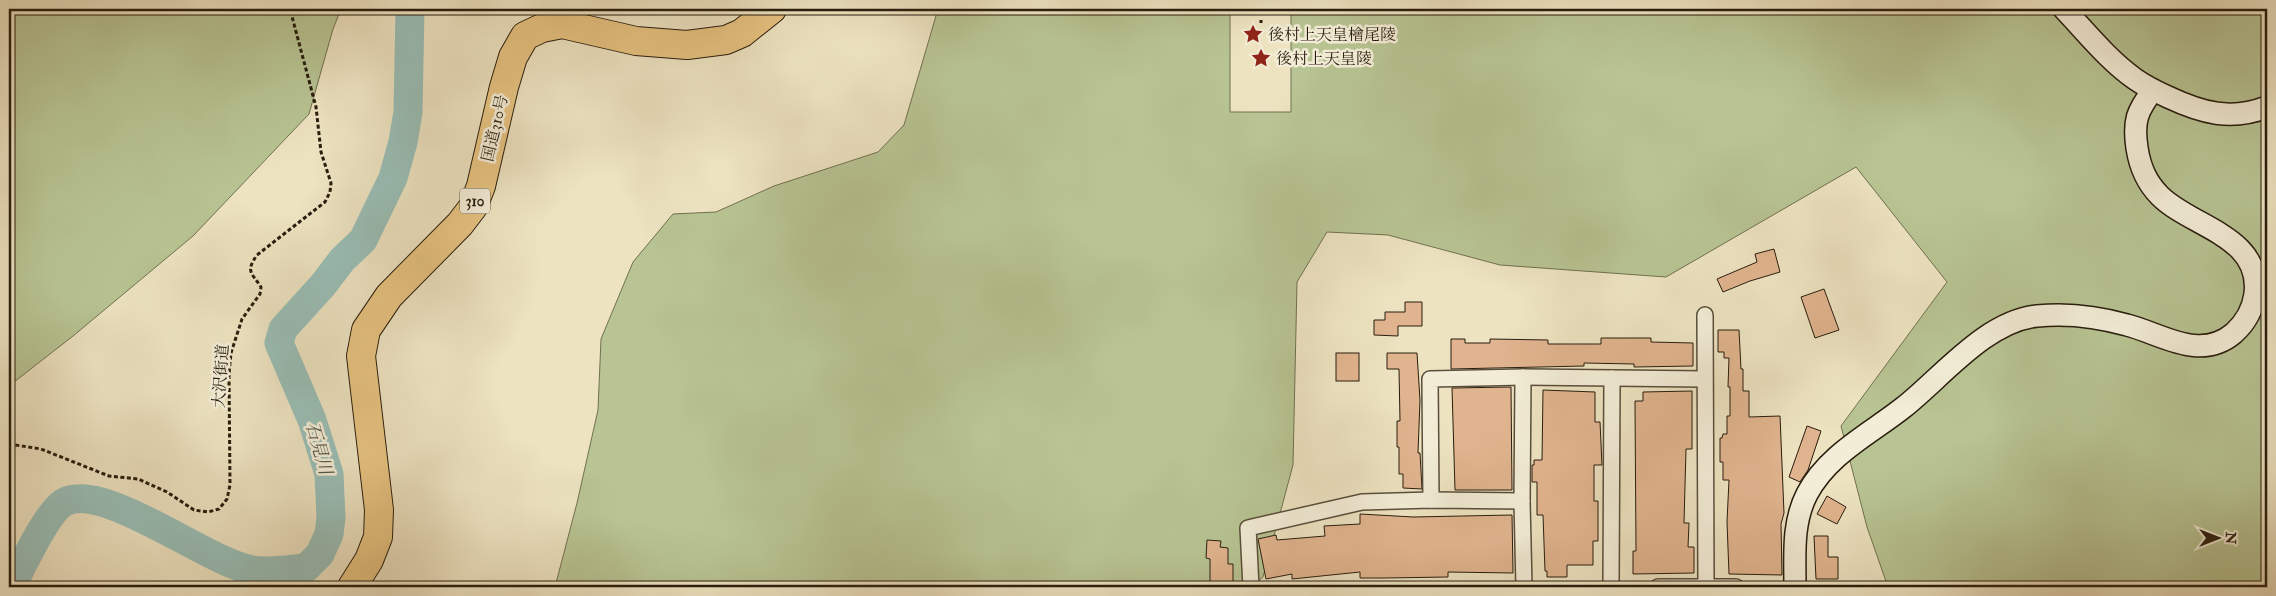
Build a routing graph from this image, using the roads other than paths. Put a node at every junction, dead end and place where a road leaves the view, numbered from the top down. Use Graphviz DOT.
graph roads {
  1 [pos="772,9"];
  2 [pos="2064,9"];
  3 [pos="2154,90"];
  4 [pos="2267,107"];
  5 [pos="1705,315"];
  6 [pos="1523,377"];
  7 [pos="1612,378"];
  8 [pos="1704,379"];
  9 [pos="1431,500"];
  10 [pos="1522,501"];
  11 [pos="1706,586"];
  12 [pos="352,587"];
  13 [pos="1251,587"];
  14 [pos="1524,587"];
  15 [pos="1611,587"];
  16 [pos="1658,587"];
  17 [pos="1736,587"];
  18 [pos="1795,587"];
  1 -- 12 [label="highway, 国道310号 / 310"];
  2 -- 3 [label="street"];
  3 -- 4 [label="street"];
  3 -- 18 [label="street"];
  5 -- 8 [label="street"];
  6 -- 7 [label="street"];
  6 -- 9 [label="street"];
  6 -- 10 [label="street"];
  7 -- 8 [label="street"];
  7 -- 15 [label="street"];
  8 -- 11 [label="street"];
  9 -- 10 [label="street"];
  9 -- 13 [label="street"];
  10 -- 14 [label="street"];
  11 -- 16 [label="street"];
  11 -- 17 [label="street"];
}
